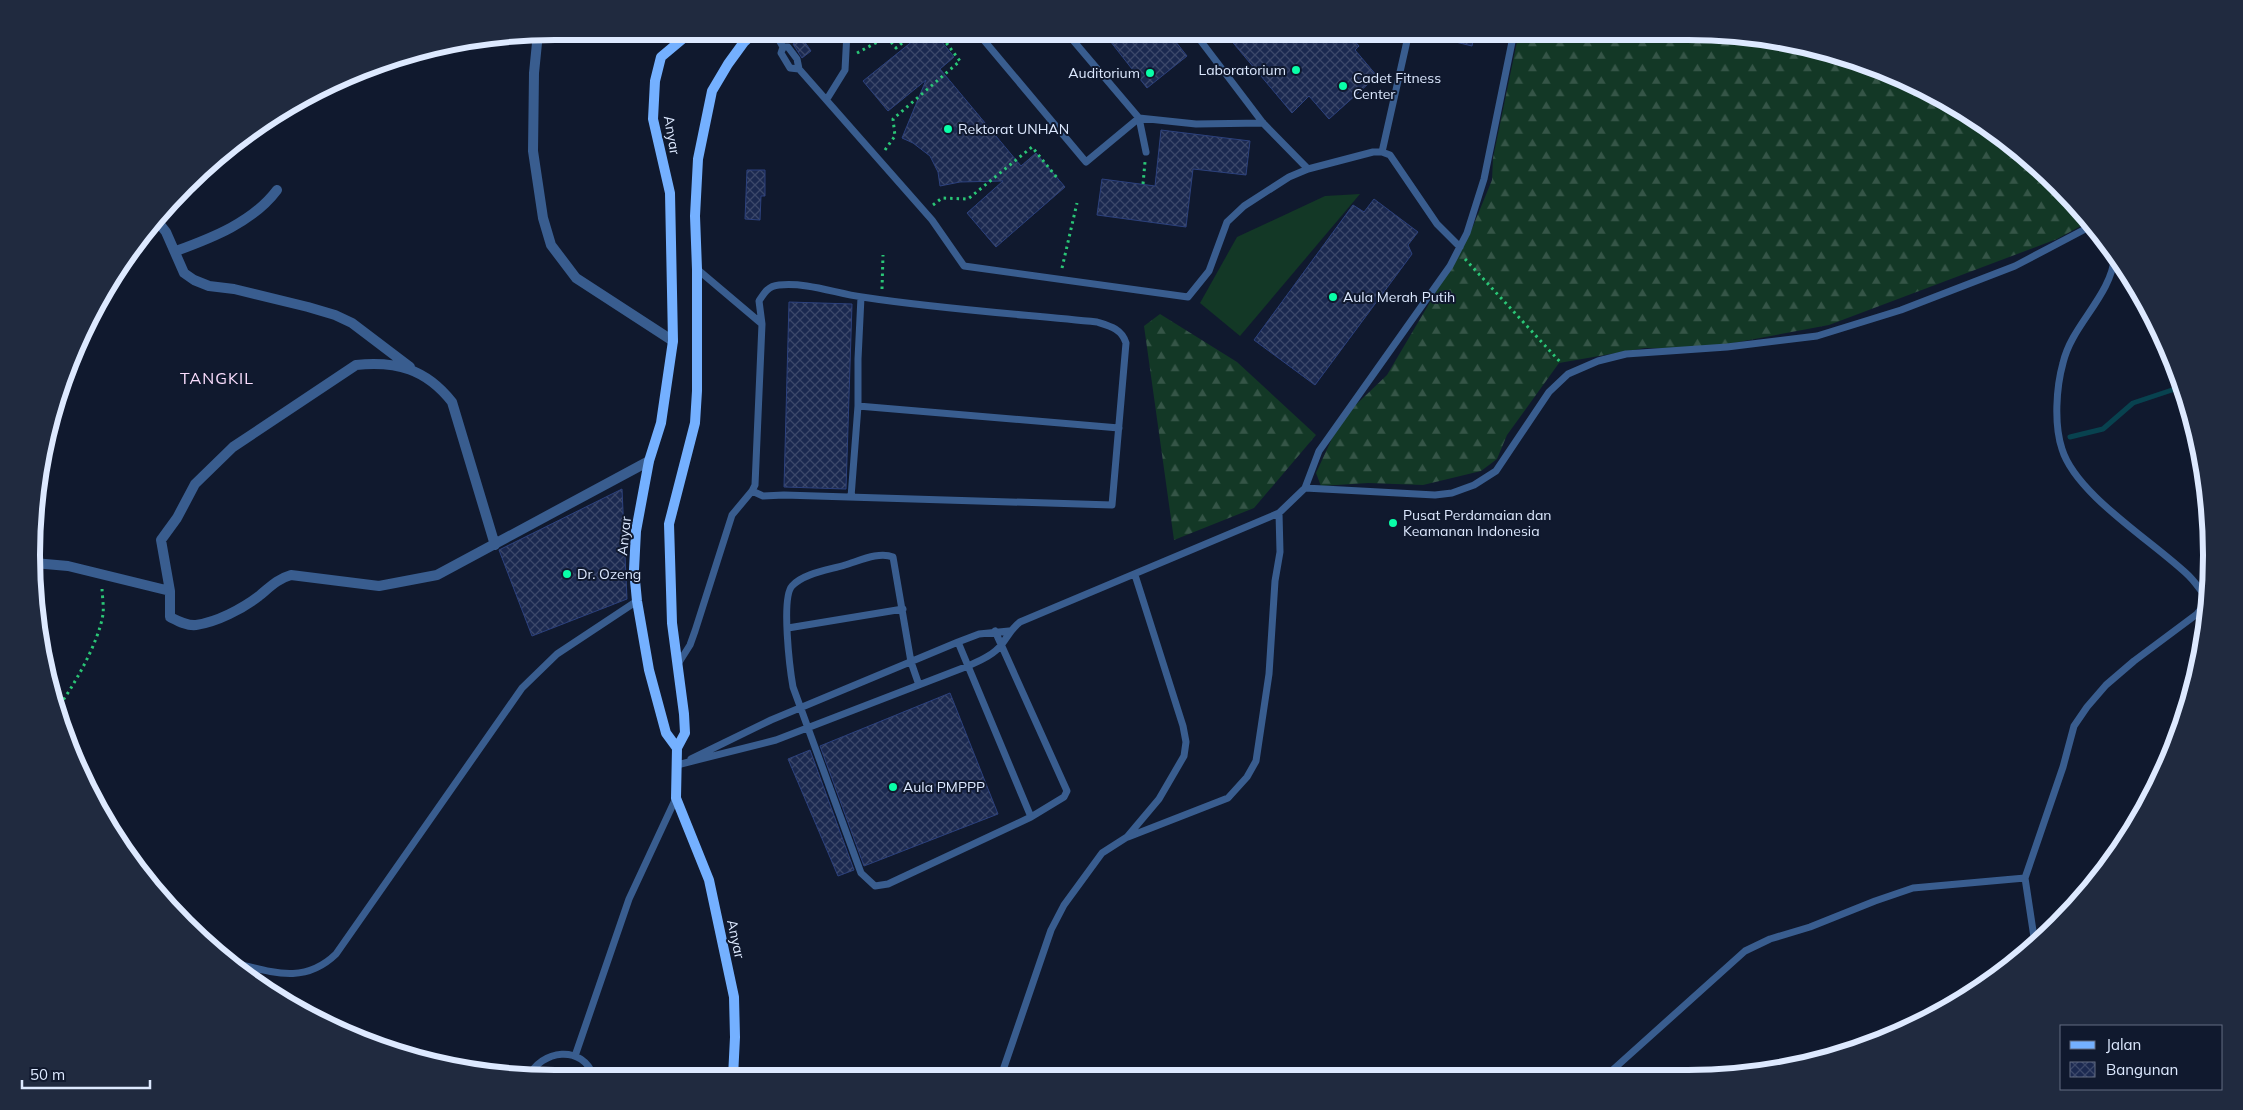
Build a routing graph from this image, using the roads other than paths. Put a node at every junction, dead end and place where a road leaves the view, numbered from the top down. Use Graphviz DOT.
graph roads {
  1 [pos="682,40"];
  2 [pos="746,40"];
  3 [pos="779,40"];
  4 [pos="847,40"];
  5 [pos="984,40"];
  6 [pos="1073,40"];
  7 [pos="1200,40"];
  8 [pos="1407,40"];
  9 [pos="1512,40"];
  10 [pos="537,41"];
  11 [pos="827,99"];
  12 [pos="1139,118"];
  13 [pos="1263,123"];
  14 [pos="1146,152"];
  15 [pos="1382,152"];
  16 [pos="1308,169"];
  17 [pos="277,190"];
  18 [pos="160,224"];
  19 [pos="2087,229"];
  20 [pos="1459,249"];
  21 [pos="176,251"];
  22 [pos="2114,266"];
  23 [pos="698,269"];
  24 [pos="861,297"];
  25 [pos="762,324"];
  26 [pos="673,341"];
  27 [pos="412,369"];
  28 [pos="858,406"];
  29 [pos="1119,428"];
  30 [pos="649,461"];
  31 [pos="1305,488"];
  32 [pos="752,490"];
  33 [pos="851,497"];
  34 [pos="1279,513"];
  35 [pos="495,545"];
  36 [pos="40,564"];
  37 [pos="1135,576"];
  38 [pos="170,591"];
  39 [pos="2202,592"];
  40 [pos="637,600"];
  41 [pos="903,609"];
  42 [pos="2200,609"];
  43 [pos="788,628"];
  44 [pos="995,631"];
  45 [pos="1009,631"];
  46 [pos="958,642"];
  47 [pos="1002,645"];
  48 [pos="911,662"];
  49 [pos="678,664"];
  50 [pos="968,666"];
  51 [pos="919,685"];
  52 [pos="800,709"];
  53 [pos="808,728"];
  54 [pos="677,748"];
  55 [pos="677,766"];
  56 [pos="676,798"];
  57 [pos="1031,818"];
  58 [pos="1127,837"];
  59 [pos="2025,878"];
  60 [pos="2034,936"];
  61 [pos="241,964"];
  62 [pos="575,1056"];
  63 [pos="534,1069"];
  64 [pos="589,1070"];
  65 [pos="733,1070"];
  66 [pos="1003,1070"];
  67 [pos="1613,1070"];
  1 -- 26 [label="street, Anyar"];
  2 -- 23 [label="street, Anyar"];
  3 -- 11 [label="lane"];
  4 -- 11 [label="lane"];
  5 -- 12 [label="lane"];
  6 -- 12 [label="lane"];
  7 -- 13 [label="lane"];
  8 -- 15 [label="lane"];
  9 -- 20 [label="lane"];
  10 -- 26 [label="street"];
  11 -- 16 [label="lane"];
  12 -- 13 [label="lane"];
  12 -- 14 [label="lane"];
  13 -- 16 [label="lane"];
  15 -- 16 [label="lane"];
  15 -- 20 [label="lane"];
  17 -- 21 [label="street"];
  18 -- 21 [label="street"];
  19 -- 31 [label="lane"];
  20 -- 31 [label="lane"];
  21 -- 27 [label="street"];
  22 -- 39 [label="lane"];
  23 -- 25 [label="lane"];
  23 -- 49 [label="street, Anyar"];
  24 -- 25 [label="lane"];
  24 -- 28 [label="lane"];
  24 -- 29 [label="lane"];
  25 -- 32 [label="lane"];
  26 -- 30 [label="street, Anyar"];
  27 -- 35 [label="street"];
  27 -- 38 [label="street"];
  28 -- 29 [label="lane"];
  28 -- 33 [label="lane"];
  29 -- 33 [label="lane"];
  30 -- 35 [label="street"];
  30 -- 40 [label="street, Anyar"];
  31 -- 34 [label="lane"];
  32 -- 33 [label="lane"];
  32 -- 49 [label="lane"];
  34 -- 37 [label="lane"];
  34 -- 58 [label="lane"];
  35 -- 38 [label="street"];
  36 -- 38 [label="street"];
  37 -- 45 [label="lane"];
  37 -- 58 [label="lane"];
  40 -- 54 [label="street, Anyar"];
  40 -- 61 [label="lane"];
  41 -- 43 [label="lane"];
  41 -- 43 [label="lane"];
  41 -- 48 [label="lane"];
  42 -- 59 [label="lane"];
  43 -- 52 [label="lane"];
  44 -- 45 [label="lane"];
  44 -- 46 [label="lane"];
  44 -- 47 [label="lane"];
  45 -- 47 [label="lane"];
  46 -- 48 [label="lane"];
  46 -- 50 [label="lane"];
  47 -- 50 [label="lane"];
  47 -- 57 [label="lane"];
  48 -- 51 [label="lane"];
  48 -- 52 [label="lane"];
  49 -- 54 [label="street, Anyar"];
  50 -- 51 [label="lane"];
  50 -- 57 [label="lane"];
  51 -- 53 [label="lane"];
  52 -- 53 [label="lane"];
  52 -- 55 [label="lane"];
  53 -- 55 [label="lane"];
  53 -- 57 [label="lane"];
  54 -- 55 [label="street, Anyar"];
  55 -- 56 [label="street, Anyar"];
  56 -- 62 [label="lane"];
  56 -- 65 [label="street, Anyar"];
  58 -- 66 [label="lane"];
  59 -- 60 [label="lane"];
  59 -- 67 [label="lane"];
  62 -- 63 [label="lane"];
  62 -- 64 [label="lane"];
}
